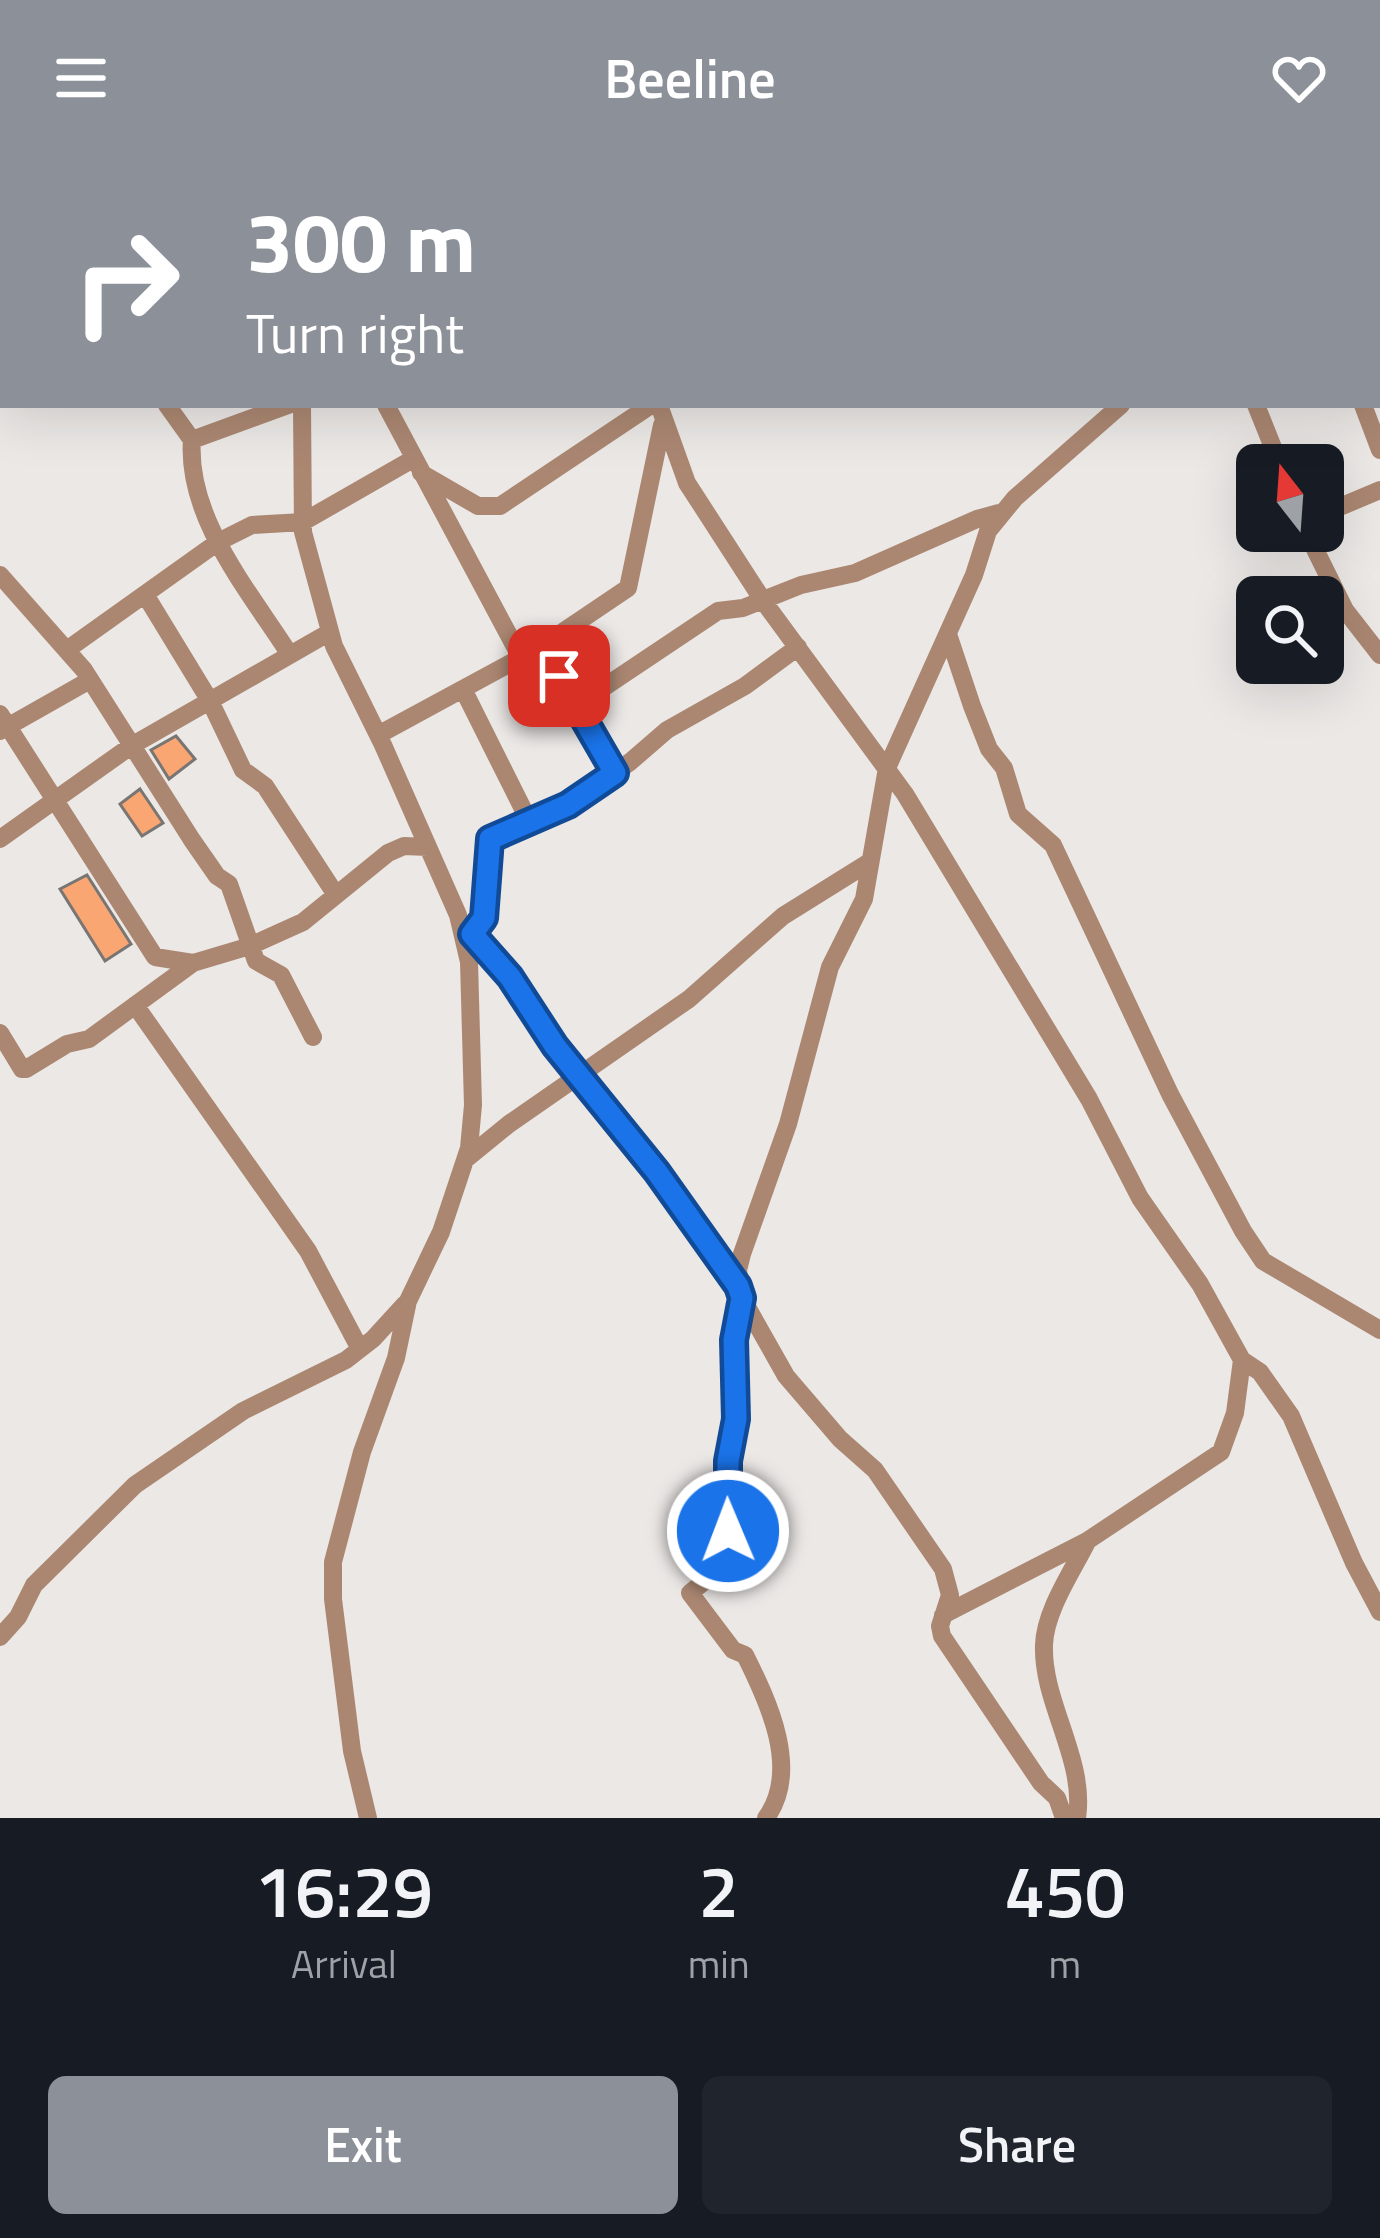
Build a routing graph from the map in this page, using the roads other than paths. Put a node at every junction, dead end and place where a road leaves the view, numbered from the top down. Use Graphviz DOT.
graph roads {
  1 [pos="169,408"];
  2 [pos="280,408"];
  3 [pos="302,408"];
  4 [pos="388,408"];
  5 [pos="1118,408"];
  6 [pos="1257,408"];
  7 [pos="1364,408"];
  8 [pos="658,410"];
  9 [pos="192,440"];
  10 [pos="1272,444"];
  11 [pos="1380,450"];
  12 [pos="417,466"];
  13 [pos="1380,490"];
  14 [pos="1344,505"];
  15 [pos="999,513"];
  16 [pos="303,522"];
  17 [pos="218,542"];
  18 [pos="1316,552"];
  19 [pos="0,575"];
  20 [pos="146,596"];
  21 [pos="764,602"];
  22 [pos="330,632"];
  23 [pos="948,634"];
  24 [pos="542,646"];
  25 [pos="798,647"];
  26 [pos="68,649"];
  27 [pos="290,656"];
  28 [pos="1380,656"];
  29 [pos="521,658"];
  30 [pos="90,680"];
  31 [pos="464,691"];
  32 [pos="210,700"];
  33 [pos="576,706"];
  34 [pos="3,724"];
  35 [pos="378,735"];
  36 [pos="130,746"];
  37 [pos="887,768"];
  38 [pos="615,773"];
  39 [pos="56,801"];
  40 [pos="530,821"];
  41 [pos="0,839"];
  42 [pos="428,847"];
  43 [pos="868,863"];
  44 [pos="336,896"];
  45 [pos="469,938"];
  46 [pos="250,946"];
  47 [pos="193,963"];
  48 [pos="135,1005"];
  49 [pos="0,1034"];
  50 [pos="314,1037"];
  51 [pos="578,1076"];
  52 [pos="466,1159"];
  53 [pos="740,1292"];
  54 [pos="408,1301"];
  55 [pos="1380,1330"];
  56 [pos="360,1349"];
  57 [pos="1242,1360"];
  58 [pos="1087,1541"];
  59 [pos="1380,1612"];
  60 [pos="943,1615"];
  61 [pos="0,1637"];
  62 [pos="368,1818"];
  63 [pos="766,1818"];
  64 [pos="1064,1818"];
  65 [pos="1077,1818"];
  1 -- 9 [label="street"];
  2 -- 9 [label="street"];
  3 -- 16 [label="street"];
  4 -- 12 [label="street"];
  5 -- 15 [label="street"];
  6 -- 10 [label="street"];
  7 -- 11 [label="street"];
  8 -- 12 [label="street"];
  8 -- 21 [label="street"];
  8 -- 24 [label="street"];
  9 -- 17 [label="street"];
  12 -- 16 [label="street"];
  12 -- 29 [label="street"];
  13 -- 14 [label="street"];
  15 -- 21 [label="street"];
  15 -- 23 [label="street"];
  16 -- 17 [label="street"];
  16 -- 22 [label="street"];
  17 -- 20 [label="street"];
  17 -- 27 [label="street"];
  18 -- 28 [label="street"];
  19 -- 26 [label="street"];
  20 -- 26 [label="street"];
  20 -- 32 [label="street"];
  21 -- 25 [label="street"];
  21 -- 33 [label="street"];
  22 -- 27 [label="street"];
  22 -- 35 [label="street"];
  23 -- 37 [label="street"];
  23 -- 55 [label="street"];
  24 -- 29 [label="street"];
  24 -- 33 [label="street"];
  25 -- 37 [label="street"];
  25 -- 38 [label="street"];
  26 -- 30 [label="street"];
  27 -- 32 [label="street"];
  29 -- 31 [label="street"];
  30 -- 34 [label="street"];
  30 -- 36 [label="street"];
  31 -- 35 [label="street"];
  31 -- 40 [label="street"];
  32 -- 36 [label="street"];
  32 -- 44 [label="street"];
  33 -- 38 [label="street"];
  34 -- 39 [label="street"];
  35 -- 42 [label="street"];
  36 -- 39 [label="street"];
  36 -- 46 [label="street"];
  37 -- 43 [label="street"];
  37 -- 57 [label="street"];
  38 -- 40 [label="street"];
  39 -- 41 [label="street"];
  39 -- 47 [label="street"];
  40 -- 45 [label="street"];
  42 -- 44 [label="street"];
  42 -- 45 [label="street"];
  43 -- 51 [label="street"];
  43 -- 53 [label="street"];
  44 -- 46 [label="street"];
  45 -- 51 [label="street"];
  45 -- 52 [label="street"];
  46 -- 47 [label="street"];
  46 -- 50 [label="street"];
  47 -- 48 [label="street"];
  48 -- 49 [label="street"];
  48 -- 56 [label="street"];
  51 -- 52 [label="street"];
  51 -- 53 [label="street"];
  52 -- 54 [label="street"];
  53 -- 60 [label="street"];
  53 -- 63 [label="street"];
  54 -- 56 [label="street"];
  54 -- 62 [label="street"];
  56 -- 61 [label="street"];
  57 -- 58 [label="street"];
  57 -- 59 [label="street"];
  58 -- 60 [label="street"];
  58 -- 65 [label="street"];
  60 -- 64 [label="street"];
}
